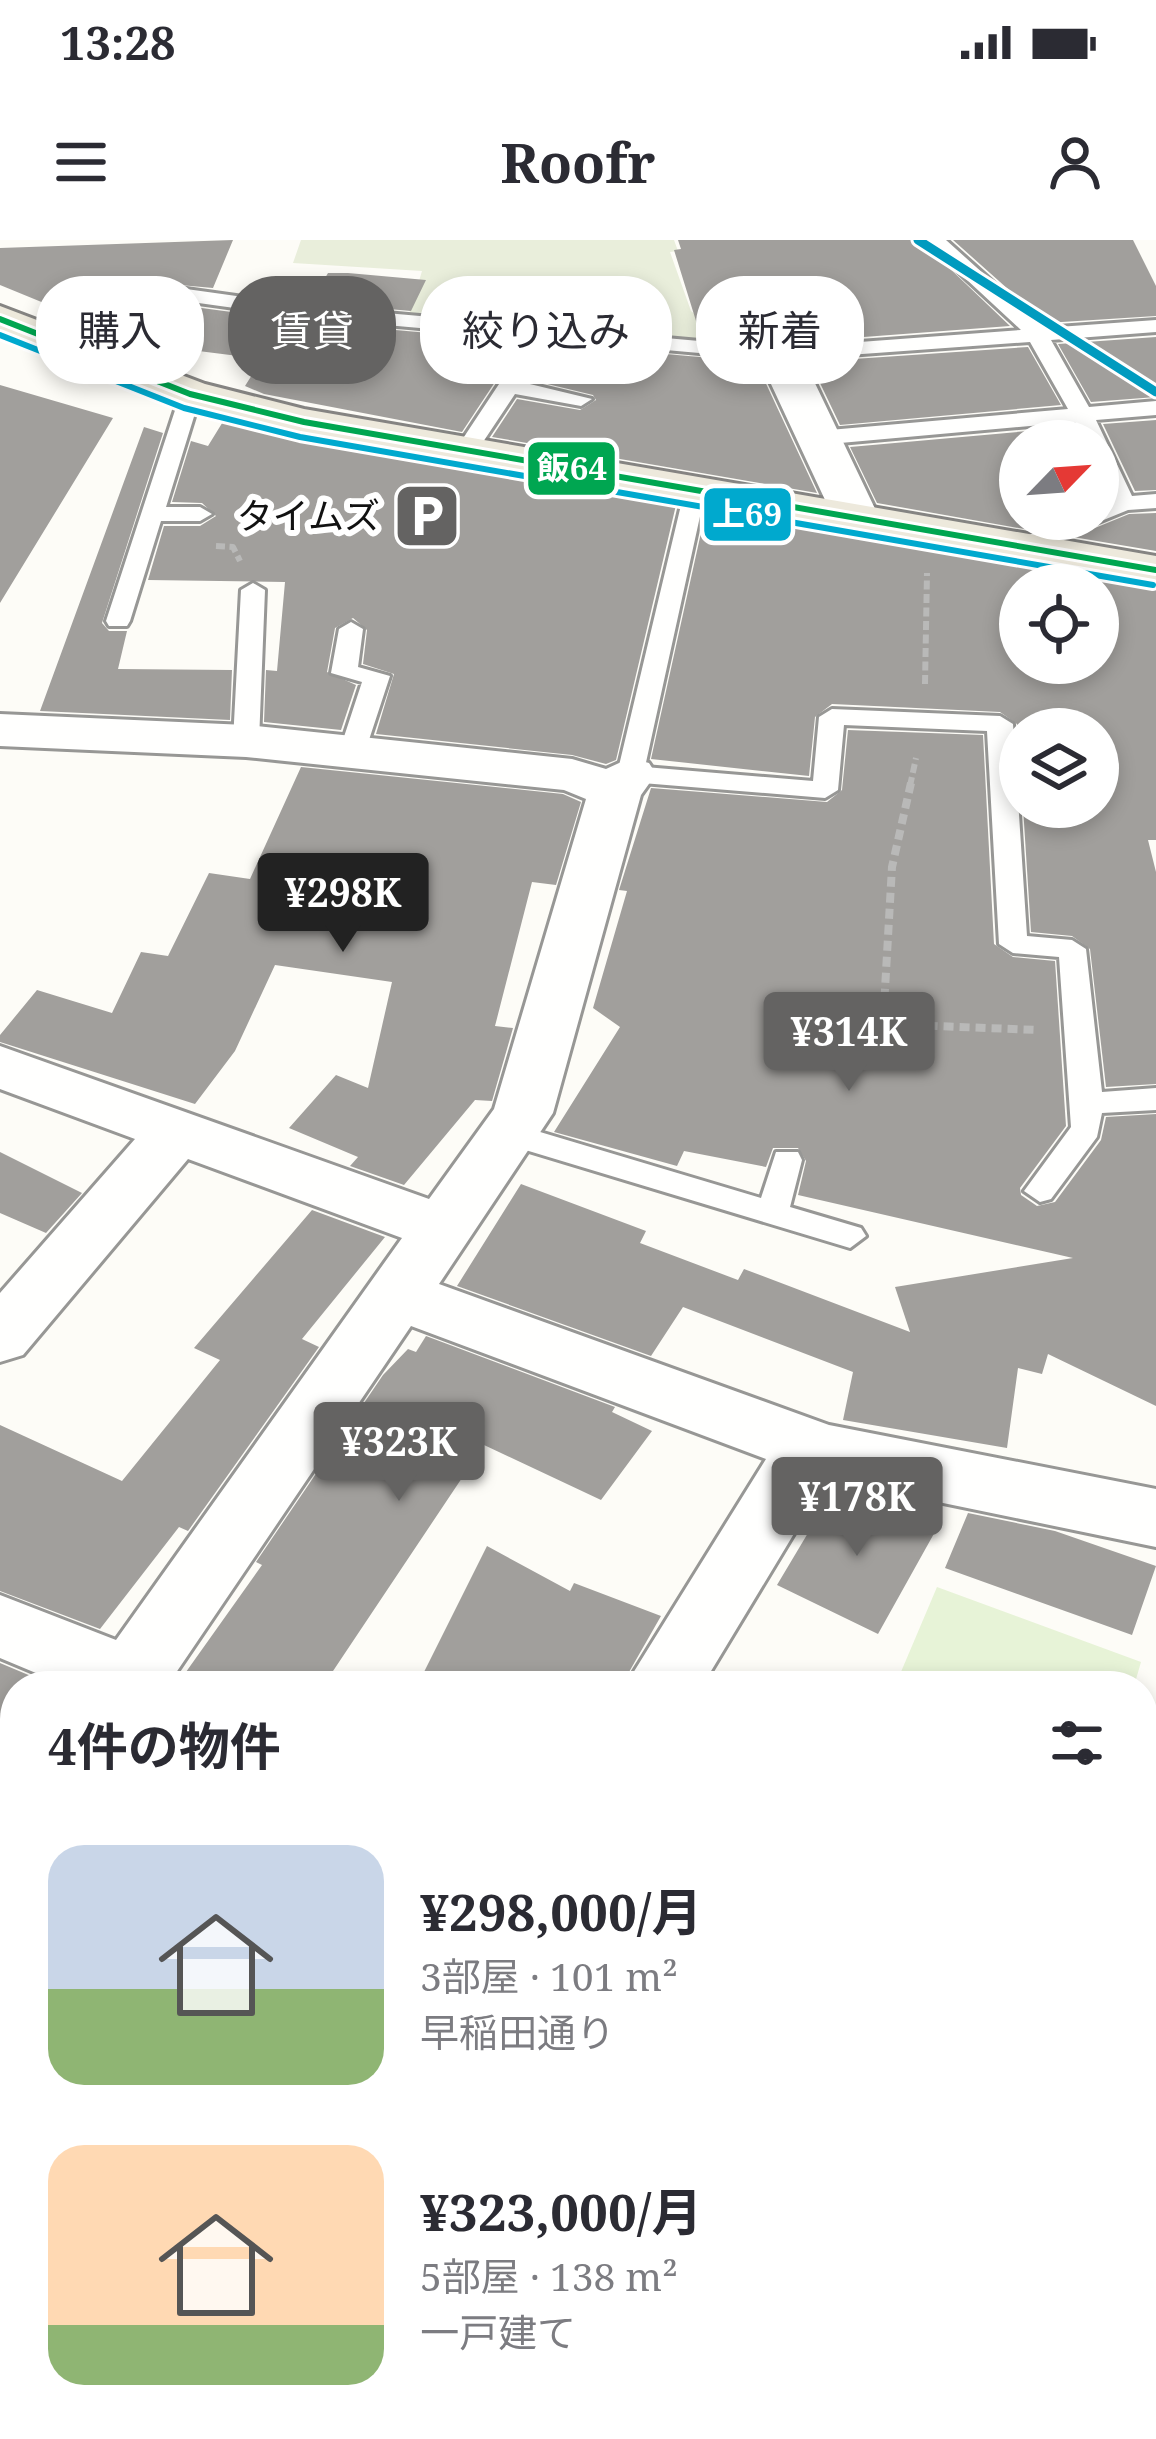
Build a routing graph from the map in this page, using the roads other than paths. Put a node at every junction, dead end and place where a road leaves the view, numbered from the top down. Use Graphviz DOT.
graph roads {
  1 [pos="934,240"];
  2 [pos="204,297"];
  3 [pos="0,320"];
  4 [pos="1156,326"];
  5 [pos="1035,331"];
  6 [pos="36,335"];
  7 [pos="696,346"];
  8 [pos="864,346"];
  9 [pos="163,384"];
  10 [pos="793,384"];
  11 [pos="190,394"];
  12 [pos="581,399"];
  13 [pos="1156,408"];
  14 [pos="1084,414"];
  15 [pos="1087,420"];
  16 [pos="818,439"];
  17 [pos="465,452"];
  18 [pos="694,489"];
  19 [pos="1119,492"];
  20 [pos="1156,501"];
  21 [pos="1124,503"];
  22 [pos="1119,505"];
  23 [pos="150,514"];
  24 [pos="200,514"];
  25 [pos="856,517"];
  26 [pos="1037,540"];
  27 [pos="1023,546"];
  28 [pos="1156,570"];
  29 [pos="253,590"];
  30 [pos="118,621"];
  31 [pos="351,628"];
  32 [pos="0,730"];
  33 [pos="246,741"];
  34 [pos="352,752"];
  35 [pos="622,783"];
  36 [pos="0,1067"];
  37 [pos="1156,1099"];
  38 [pos="1088,1102"];
  39 [pos="176,1131"];
  40 [pos="510,1134"];
  41 [pos="787,1160"];
  42 [pos="1040,1191"];
  43 [pos="773,1213"];
  44 [pos="446,1230"];
  45 [pos="850,1236"];
  46 [pos="400,1296"];
  47 [pos="0,1337"];
  48 [pos="811,1446"];
  49 [pos="1156,1518"];
  50 [pos="0,1626"];
  51 [pos="101,1671"];
  52 [pos="136,1671"];
  53 [pos="671,1671"];
  1 -- 5 [label="lane"];
  2 -- 7 [label="lane"];
  3 -- 6 [label="main road"];
  4 -- 5 [label="lane"];
  5 -- 8 [label="lane"];
  5 -- 14 [label="lane"];
  9 -- 11 [label="main road"];
  10 -- 16 [label="street"];
  11 -- 17 [label="main road"];
  11 -- 23 [label="lane"];
  12 -- 17 [label="lane"];
  13 -- 14 [label="lane"];
  14 -- 15 [label="lane"];
  14 -- 16 [label="lane"];
  16 -- 25 [label="street"];
  17 -- 18 [label="main road"];
  18 -- 25 [label="main road"];
  18 -- 35 [label="lane"];
  19 -- 21 [label="lane"];
  20 -- 21 [label="lane"];
  21 -- 22 [label="lane"];
  23 -- 24 [label="lane"];
  23 -- 30 [label="lane"];
  25 -- 27 [label="main road"];
  26 -- 27 [label="lane"];
  27 -- 28 [label="main road"];
  29 -- 33 [label="lane"];
  31 -- 34 [label="lane"];
  32 -- 33 [label="street"];
  33 -- 34 [label="street"];
  34 -- 35 [label="street"];
  35 -- 38 [label="lane"];
  35 -- 40 [label="street"];
  36 -- 39 [label="street"];
  37 -- 38 [label="lane"];
  38 -- 42 [label="lane"];
  39 -- 44 [label="street"];
  39 -- 47 [label="street"];
  40 -- 43 [label="lane"];
  40 -- 44 [label="street"];
  41 -- 43 [label="lane"];
  43 -- 45 [label="lane"];
  44 -- 46 [label="street"];
  46 -- 48 [label="street"];
  46 -- 52 [label="street"];
  48 -- 49 [label="street"];
  48 -- 53 [label="street"];
  50 -- 51 [label="street"];
}
